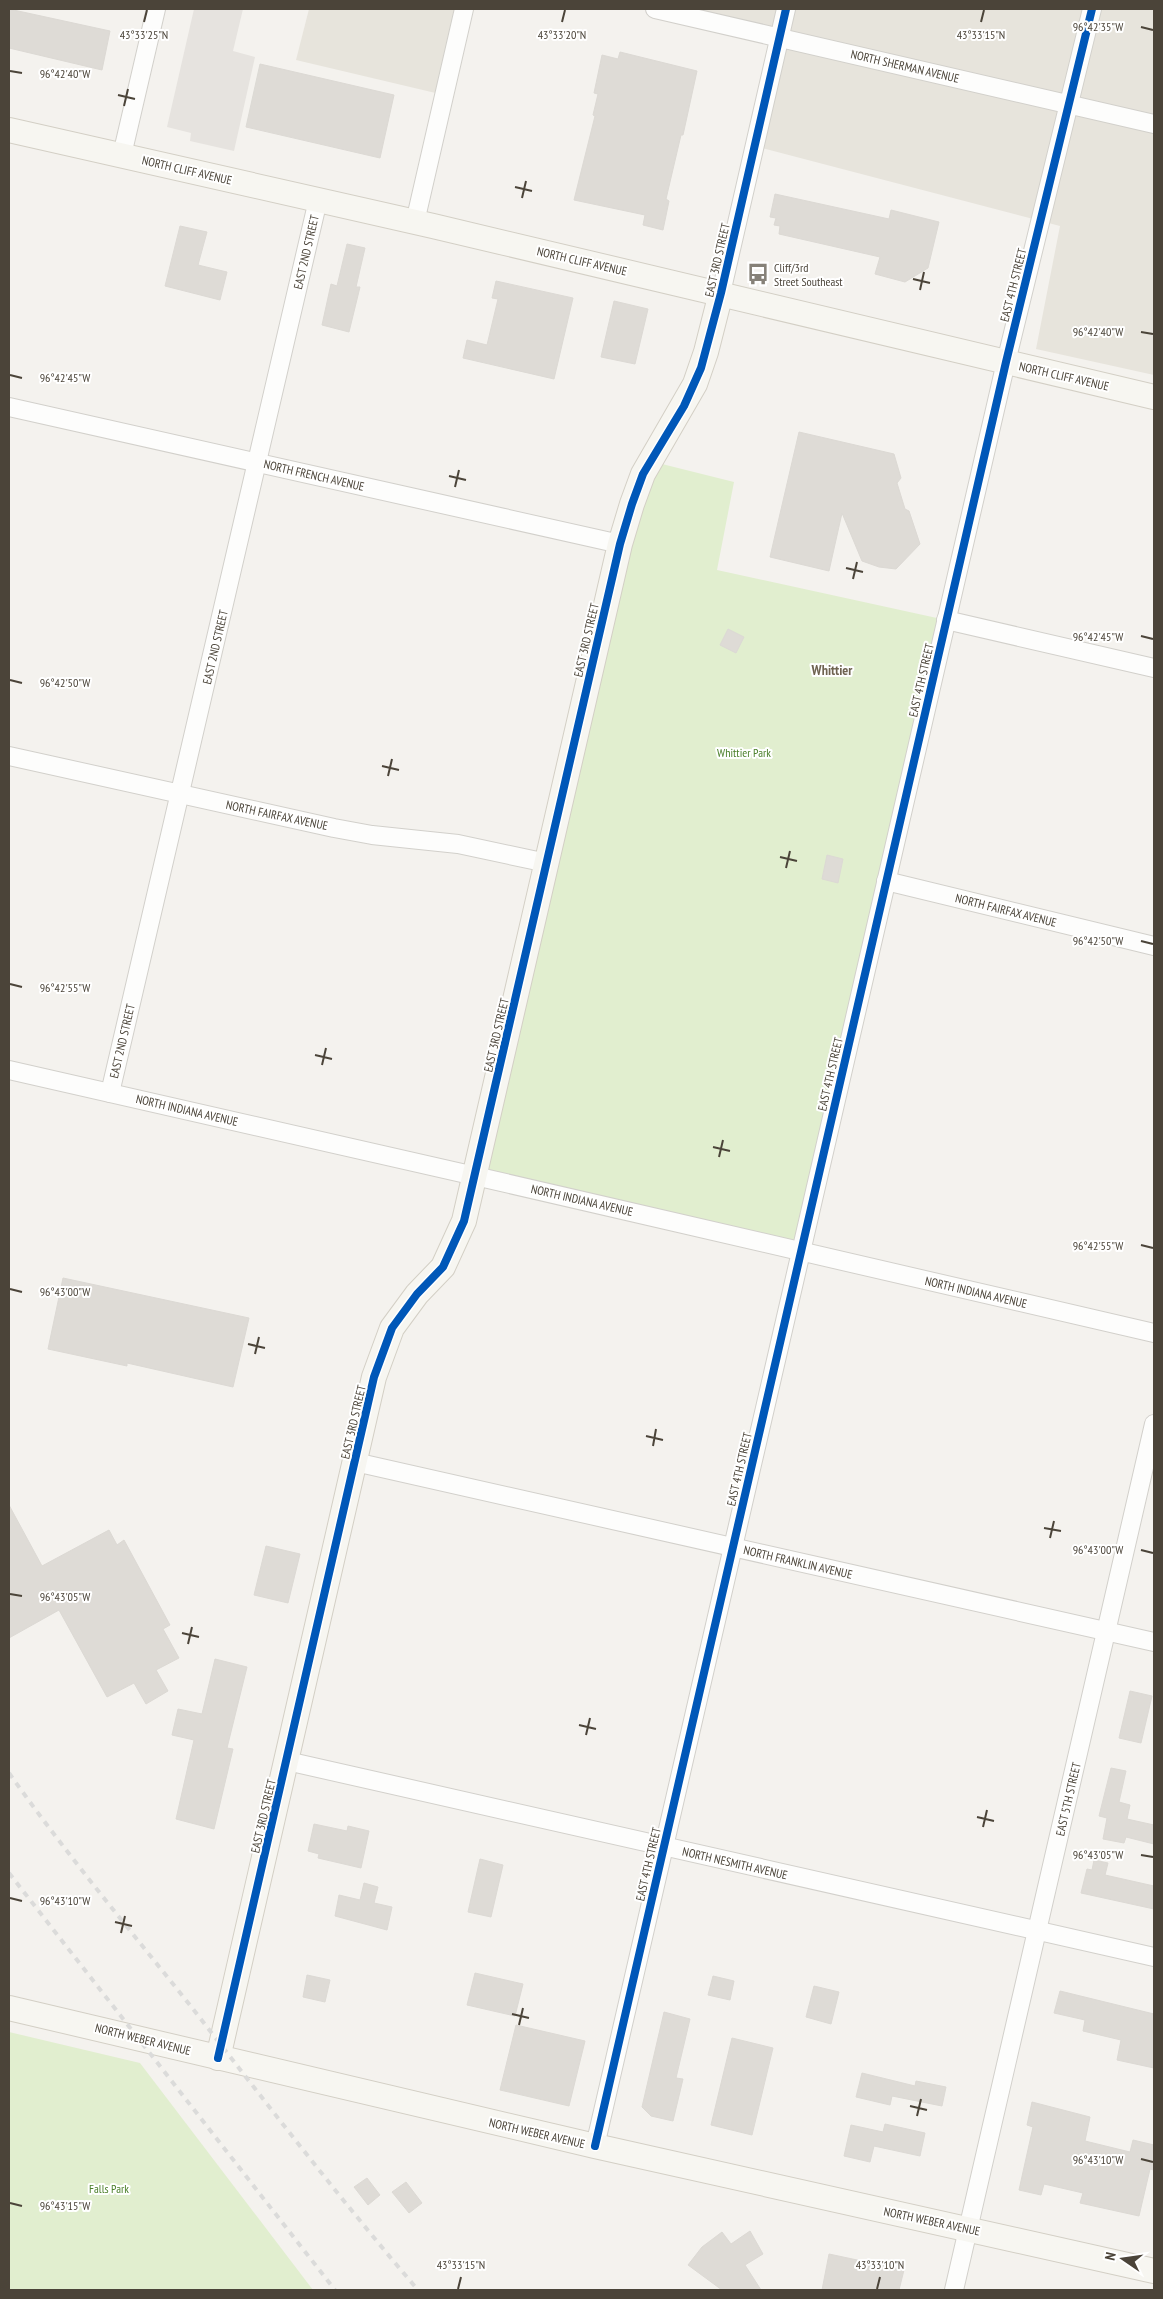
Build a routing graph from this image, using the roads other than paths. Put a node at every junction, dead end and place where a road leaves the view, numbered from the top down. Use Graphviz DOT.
graph roads {
  1 [pos="156,9"];
  2 [pos="464,9"];
  3 [pos="655,9"];
  4 [pos="786,9"];
  5 [pos="1092,9"];
  6 [pos="779,37"];
  7 [pos="1069,104"];
  8 [pos="1154,124"];
  9 [pos="9,130"];
  10 [pos="122,155"];
  11 [pos="318,200"];
  12 [pos="415,222"];
  13 [pos="720,293"];
  14 [pos="1006,362"];
  15 [pos="1154,397"];
  16 [pos="9,407"];
  17 [pos="258,462"];
  18 [pos="620,544"];
  19 [pos="946,620"];
  20 [pos="1154,668"];
  21 [pos="9,756"];
  22 [pos="180,795"];
  23 [pos="547,863"];
  24 [pos="886,881"];
  25 [pos="1154,946"];
  26 [pos="9,1070"];
  27 [pos="110,1093"];
  28 [pos="475,1176"];
  29 [pos="801,1251"];
  30 [pos="1154,1333"];
  31 [pos="1154,1424"];
  32 [pos="355,1462"];
  33 [pos="733,1547"];
  34 [pos="1106,1630"];
  35 [pos="1154,1642"];
  36 [pos="287,1761"];
  37 [pos="664,1846"];
  38 [pos="1037,1930"];
  39 [pos="1154,1957"];
  40 [pos="9,2008"];
  41 [pos="218,2058"];
  42 [pos="594,2146"];
  43 [pos="968,2229"];
  44 [pos="1154,2271"];
  45 [pos="954,2290"];
  1 -- 10 [label="street"];
  2 -- 12 [label="street"];
  3 -- 6 [label="street, NORTH SHERMAN AVENUE"];
  4 -- 6 [label="street, EAST 3RD STREET"];
  5 -- 7 [label="street, EAST 4TH STREET"];
  6 -- 7 [label="street, NORTH SHERMAN AVENUE"];
  6 -- 13 [label="street, EAST 3RD STREET"];
  7 -- 8 [label="street, NORTH SHERMAN AVENUE"];
  7 -- 14 [label="street, EAST 4TH STREET"];
  9 -- 10 [label="street, NORTH CLIFF AVENUE"];
  10 -- 11 [label="street, NORTH CLIFF AVENUE"];
  11 -- 12 [label="street, NORTH CLIFF AVENUE"];
  11 -- 17 [label="street, EAST 2ND STREET"];
  12 -- 13 [label="street, NORTH CLIFF AVENUE"];
  13 -- 14 [label="street, NORTH CLIFF AVENUE"];
  13 -- 18 [label="street, EAST 3RD STREET"];
  14 -- 15 [label="street, NORTH CLIFF AVENUE"];
  14 -- 19 [label="street, EAST 4TH STREET"];
  16 -- 17 [label="street, NORTH FRENCH AVENUE"];
  17 -- 18 [label="street, NORTH FRENCH AVENUE"];
  17 -- 22 [label="street, EAST 2ND STREET"];
  18 -- 23 [label="street, EAST 3RD STREET"];
  19 -- 20 [label="street"];
  19 -- 24 [label="street, EAST 4TH STREET"];
  21 -- 22 [label="street, NORTH FAIRFAX AVENUE"];
  22 -- 23 [label="street, NORTH FAIRFAX AVENUE"];
  22 -- 27 [label="street, EAST 2ND STREET"];
  23 -- 28 [label="street, EAST 3RD STREET"];
  24 -- 25 [label="street, NORTH FAIRFAX AVENUE"];
  24 -- 29 [label="street, EAST 4TH STREET"];
  26 -- 27 [label="street, NORTH INDIANA AVENUE"];
  27 -- 28 [label="street, NORTH INDIANA AVENUE"];
  28 -- 29 [label="street, NORTH INDIANA AVENUE"];
  28 -- 32 [label="street, EAST 3RD STREET"];
  29 -- 30 [label="street, NORTH INDIANA AVENUE"];
  29 -- 33 [label="street, EAST 4TH STREET"];
  31 -- 34 [label="street, EAST 5TH STREET"];
  32 -- 33 [label="street, NORTH FRANKLIN AVENUE"];
  32 -- 36 [label="street, EAST 3RD STREET"];
  33 -- 34 [label="street, NORTH FRANKLIN AVENUE"];
  33 -- 37 [label="street, EAST 4TH STREET"];
  34 -- 35 [label="street, NORTH FRANKLIN AVENUE"];
  34 -- 38 [label="street, EAST 5TH STREET"];
  36 -- 37 [label="street, NORTH NESMITH AVENUE"];
  36 -- 41 [label="street, EAST 3RD STREET"];
  37 -- 38 [label="street, NORTH NESMITH AVENUE"];
  37 -- 42 [label="street, EAST 4TH STREET"];
  38 -- 39 [label="street, NORTH NESMITH AVENUE"];
  38 -- 43 [label="street, EAST 5TH STREET"];
  40 -- 41 [label="street, NORTH WEBER AVENUE"];
  41 -- 42 [label="street, NORTH WEBER AVENUE"];
  42 -- 43 [label="street, NORTH WEBER AVENUE"];
  43 -- 44 [label="street, NORTH WEBER AVENUE"];
  43 -- 45 [label="street, EAST 5TH STREET"];
}
